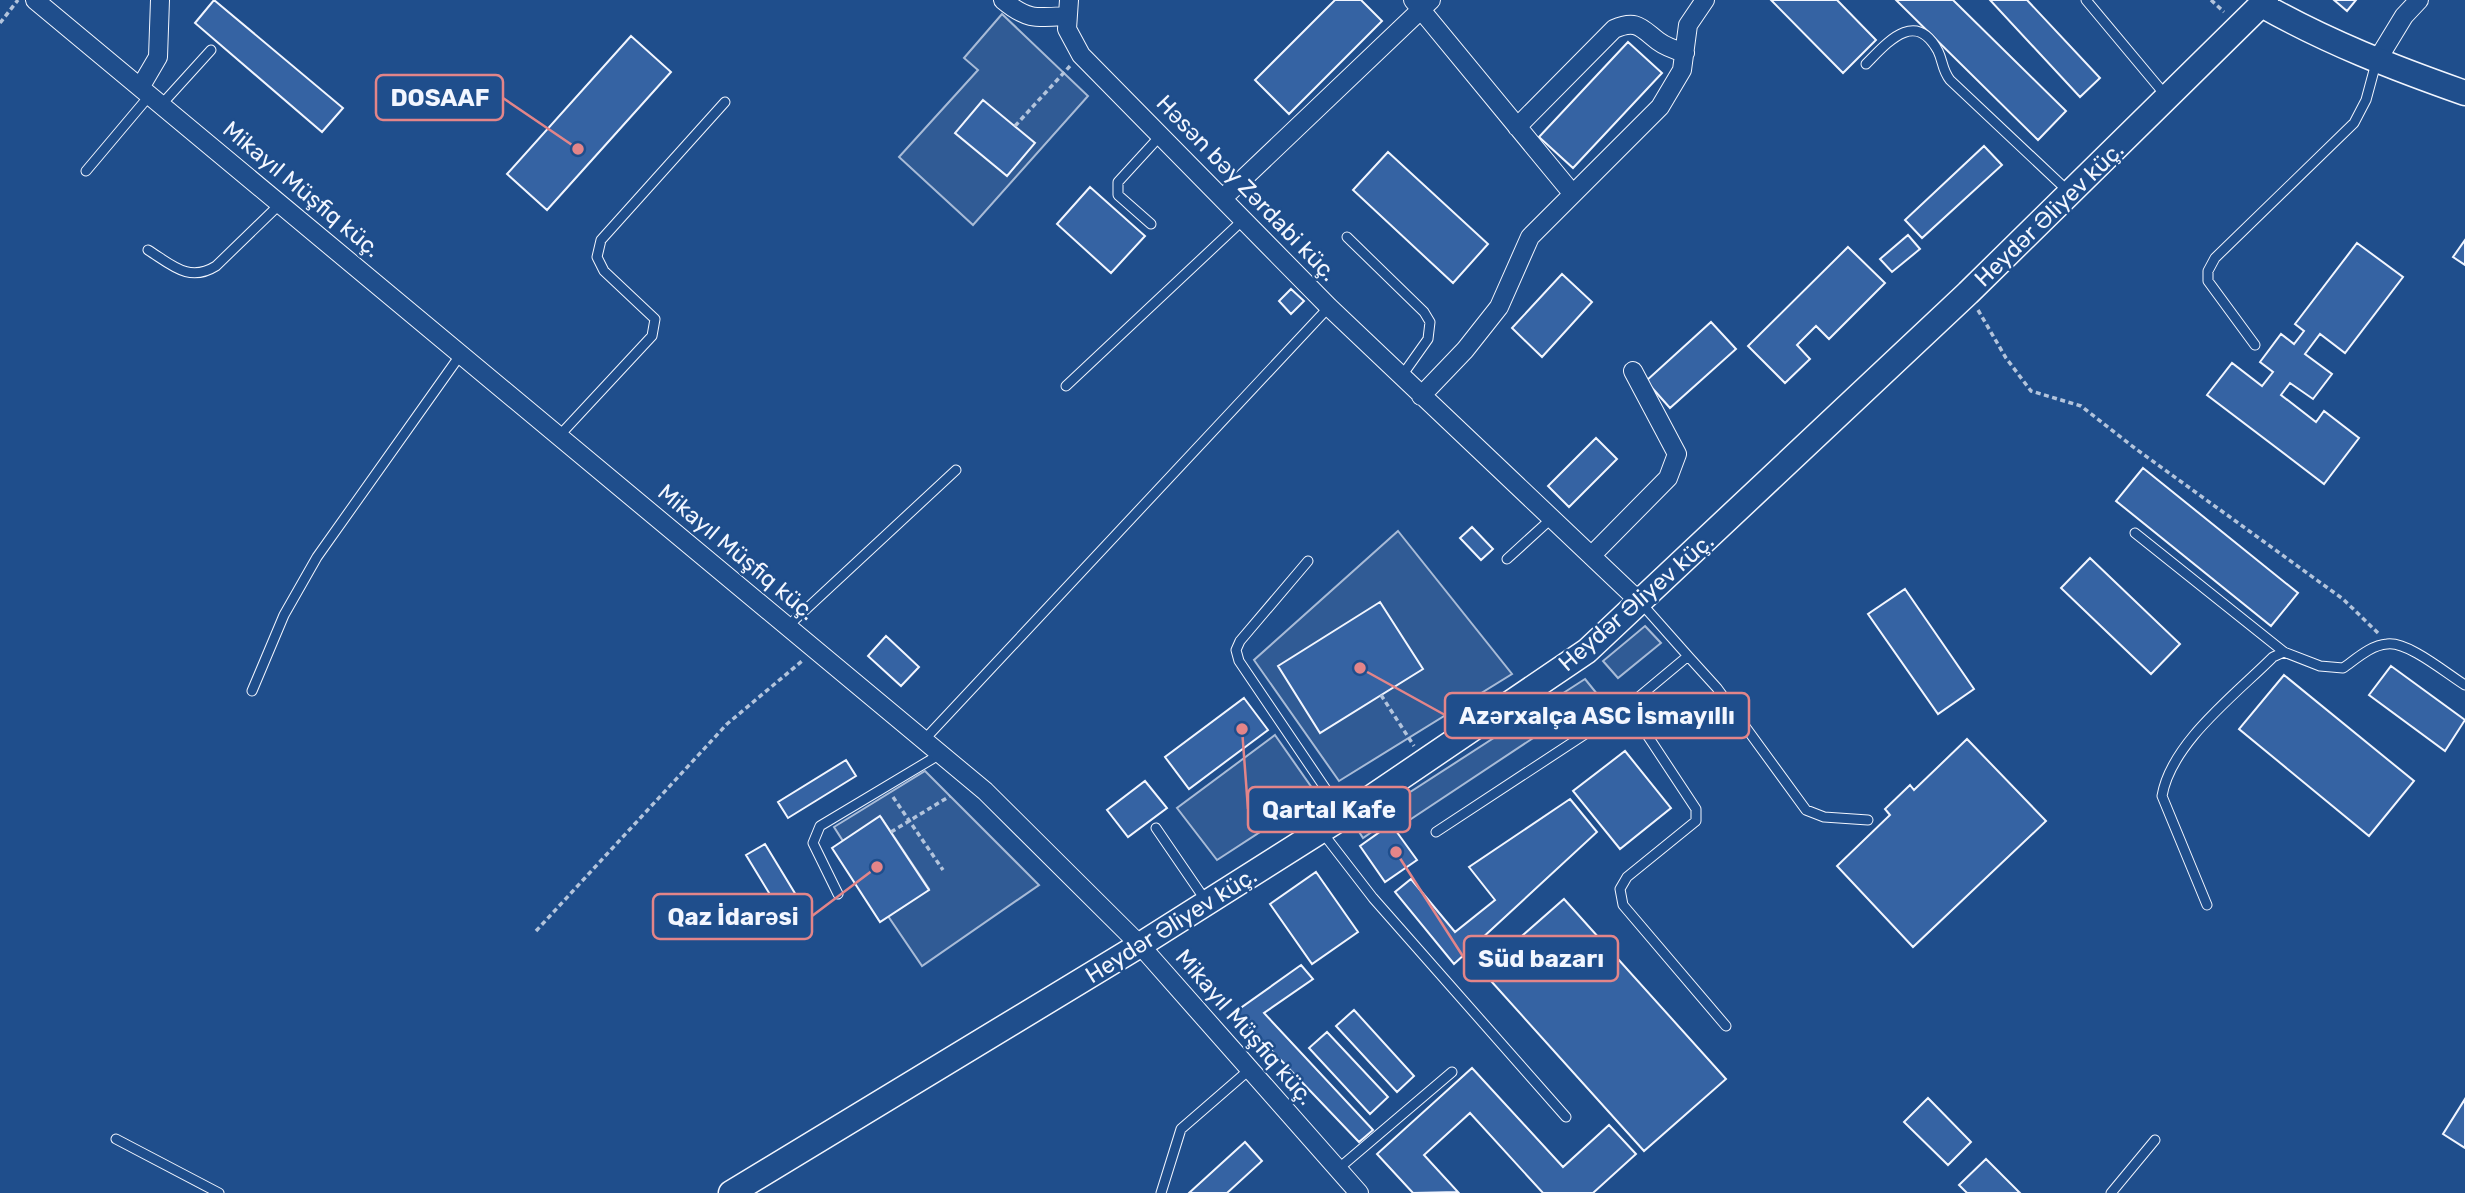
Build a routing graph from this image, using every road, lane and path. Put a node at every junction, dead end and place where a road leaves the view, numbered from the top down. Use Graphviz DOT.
graph roads {
  1 [pos="18,0"];
  2 [pos="35,0"];
  3 [pos="160,0"];
  4 [pos="1003,0"];
  5 [pos="1705,0"];
  6 [pos="2086,0"];
  7 [pos="2419,0"];
  8 [pos="1421,3"];
  9 [pos="2264,3"];
  10 [pos="1067,8"];
  11 [pos="0,23"];
  12 [pos="211,50"];
  13 [pos="1685,53"];
  14 [pos="1081,54"];
  15 [pos="2376,62"];
  16 [pos="1866,64"];
  17 [pos="2465,93"];
  18 [pos="151,95"];
  19 [pos="2168,98"];
  20 [pos="725,102"];
  21 [pos="1014,126"];
  22 [pos="1517,127"];
  23 [pos="1161,135"];
  24 [pos="86,171"];
  25 [pos="1572,193"];
  26 [pos="2070,193"];
  27 [pos="1223,198"];
  28 [pos="280,204"];
  29 [pos="1244,219"];
  30 [pos="1151,224"];
  31 [pos="1347,237"];
  32 [pos="148,250"];
  33 [pos="1968,293"];
  34 [pos="1329,306"];
  35 [pos="2256,345"];
  36 [pos="461,354"];
  37 [pos="1633,371"];
  38 [pos="1402,377"];
  39 [pos="1066,386"];
  40 [pos="1421,396"];
  41 [pos="559,436"];
  42 [pos="956,470"];
  43 [pos="1552,518"];
  44 [pos="2136,533"];
  45 [pos="1592,555"];
  46 [pos="1507,559"];
  47 [pos="1308,561"];
  48 [pos="1641,603"];
  49 [pos="788,626"];
  50 [pos="2388,643"];
  51 [pos="816,650"];
  52 [pos="2284,652"];
  53 [pos="1688,656"];
  54 [pos="2465,685"];
  55 [pos="252,691"];
  56 [pos="1381,695"];
  57 [pos="1628,706"];
  58 [pos="924,740"];
  59 [pos="942,754"];
  60 [pos="1425,762"];
  61 [pos="885,787"];
  62 [pos="950,796"];
  63 [pos="1344,816"];
  64 [pos="1868,820"];
  65 [pos="909,821"];
  66 [pos="1156,828"];
  67 [pos="1321,831"];
  68 [pos="891,832"];
  69 [pos="1436,832"];
  70 [pos="943,870"];
  71 [pos="838,894"];
  72 [pos="1207,903"];
  73 [pos="2207,905"];
  74 [pos="536,931"];
  75 [pos="1140,945"];
  76 [pos="1726,1026"];
  77 [pos="1249,1070"];
  78 [pos="1452,1072"];
  79 [pos="1566,1117"];
  80 [pos="116,1139"];
  81 [pos="2155,1140"];
  82 [pos="1338,1169"];
  83 [pos="219,1193"];
  84 [pos="731,1193"];
  85 [pos="1161,1193"];
  86 [pos="1359,1193"];
  87 [pos="2111,1193"];
  1 -- 11 [label="path"];
  2 -- 18 [label="street, Mikayıl Müşfiq küç."];
  3 -- 18 [label="street"];
  4 -- 10 [label="street"];
  5 -- 13 [label="street"];
  6 -- 19 [label="lane"];
  7 -- 15 [label="street"];
  8 -- 22 [label="street"];
  8 -- 27 [label="street"];
  9 -- 15 [label="main road"];
  9 -- 19 [label="main road, Heydər Əliyev küç."];
  10 -- 14 [label="street, Həsən bəy Zərdabi küç."];
  12 -- 18 [label="lane"];
  13 -- 22 [label="street"];
  13 -- 25 [label="street"];
  14 -- 21 [label="path"];
  14 -- 23 [label="street, Həsən bəy Zərdabi küç."];
  15 -- 17 [label="main road"];
  15 -- 35 [label="lane"];
  16 -- 26 [label="lane"];
  18 -- 24 [label="lane"];
  18 -- 28 [label="street, Mikayıl Müşfiq küç."];
  19 -- 26 [label="main road, Heydər Əliyev küç."];
  20 -- 41 [label="lane"];
  22 -- 25 [label="street"];
  23 -- 27 [label="street, Həsən bəy Zərdabi küç."];
  23 -- 30 [label="lane"];
  25 -- 40 [label="street"];
  26 -- 33 [label="main road, Heydər Əliyev küç."];
  27 -- 29 [label="street, Həsən bəy Zərdabi küç."];
  28 -- 32 [label="lane"];
  28 -- 36 [label="street, Mikayıl Müşfiq küç."];
  29 -- 34 [label="street, Həsən bəy Zərdabi küç."];
  29 -- 39 [label="lane"];
  31 -- 38 [label="lane"];
  33 -- 48 [label="main road, Heydər Əliyev küç."];
  33 -- 50 [label="path"];
  34 -- 38 [label="street, Həsən bəy Zərdabi küç."];
  34 -- 58 [label="lane"];
  36 -- 41 [label="street, Mikayıl Müşfiq küç."];
  36 -- 55 [label="lane"];
  37 -- 45 [label="street"];
  38 -- 40 [label="street, Həsən bəy Zərdabi küç."];
  40 -- 43 [label="street, Həsən bəy Zərdabi küç."];
  41 -- 49 [label="street, Mikayıl Müşfiq küç."];
  42 -- 49 [label="lane"];
  43 -- 45 [label="street, Həsən bəy Zərdabi küç."];
  43 -- 46 [label="lane"];
  44 -- 52 [label="lane"];
  45 -- 48 [label="street, Həsən bəy Zərdabi küç."];
  47 -- 63 [label="lane"];
  48 -- 53 [label="lane"];
  48 -- 60 [label="main road, Heydər Əliyev küç."];
  49 -- 51 [label="street, Mikayıl Müşfiq küç."];
  50 -- 52 [label="lane"];
  50 -- 54 [label="lane"];
  51 -- 58 [label="street, Mikayıl Müşfiq küç."];
  51 -- 74 [label="path"];
  52 -- 73 [label="lane"];
  53 -- 57 [label="lane"];
  53 -- 64 [label="lane"];
  56 -- 60 [label="path"];
  57 -- 69 [label="lane"];
  57 -- 76 [label="lane"];
  58 -- 59 [label="street, Mikayıl Müşfiq küç."];
  59 -- 61 [label="lane"];
  59 -- 75 [label="street, Mikayıl Müşfiq küç."];
  60 -- 63 [label="main road, Heydər Əliyev küç."];
  61 -- 65 [label="path"];
  61 -- 71 [label="lane"];
  62 -- 65 [label="path"];
  63 -- 67 [label="main road, Heydər Əliyev küç."];
  65 -- 68 [label="path"];
  65 -- 70 [label="path"];
  66 -- 72 [label="lane"];
  67 -- 72 [label="main road, Heydər Əliyev küç."];
  67 -- 79 [label="lane"];
  72 -- 75 [label="main road, Heydər Əliyev küç."];
  75 -- 77 [label="street, Mikayıl Müşfiq küç."];
  75 -- 84 [label="main road, Heydər Əliyev küç."];
  77 -- 82 [label="street, Mikayıl Müşfiq küç."];
  77 -- 85 [label="lane"];
  78 -- 82 [label="lane"];
  80 -- 83 [label="lane"];
  81 -- 87 [label="lane"];
  82 -- 86 [label="street, Mikayıl Müşfiq küç."];
}
